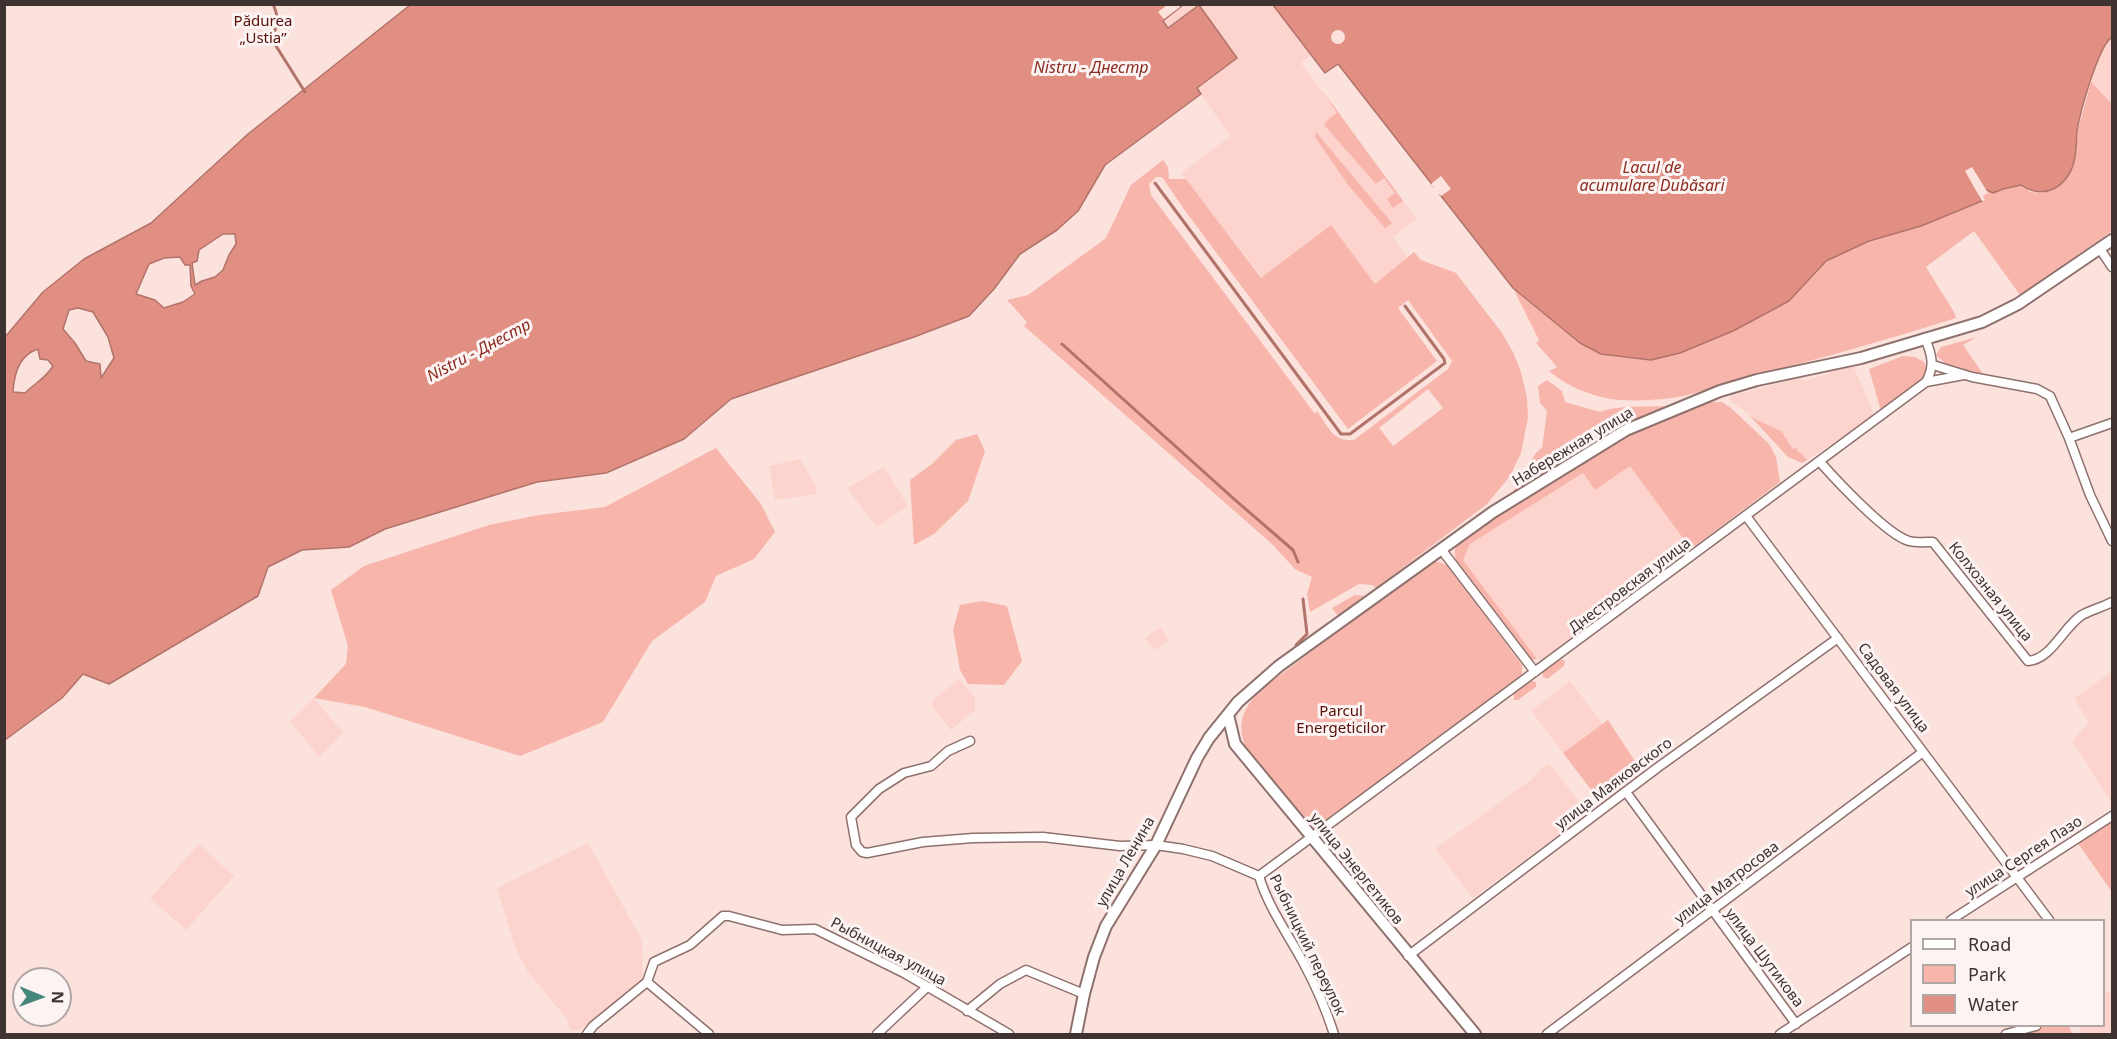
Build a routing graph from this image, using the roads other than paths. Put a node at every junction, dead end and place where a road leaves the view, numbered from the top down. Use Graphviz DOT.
graph roads {
  1 [pos="2112,240"];
  2 [pos="2100,249"];
  3 [pos="2112,267"];
  4 [pos="1925,338"];
  5 [pos="1933,365"];
  6 [pos="1965,375"];
  7 [pos="1926,382"];
  8 [pos="2112,423"];
  9 [pos="2069,438"];
  10 [pos="1820,462"];
  11 [pos="1746,516"];
  12 [pos="2112,541"];
  13 [pos="1442,549"];
  14 [pos="2112,602"];
  15 [pos="1839,638"];
  16 [pos="1534,672"];
  17 [pos="1228,715"];
  18 [pos="970,741"];
  19 [pos="1923,752"];
  20 [pos="1626,792"];
  21 [pos="2112,816"];
  22 [pos="1312,838"];
  23 [pos="1156,844"];
  24 [pos="1259,876"];
  25 [pos="2017,877"];
  26 [pos="1712,911"];
  27 [pos="1954,919"];
  28 [pos="2048,919"];
  29 [pos="1910,948"];
  30 [pos="1408,956"];
  31 [pos="646,982"];
  32 [pos="927,987"];
  33 [pos="1084,994"];
  34 [pos="967,1011"];
  35 [pos="1796,1024"];
  36 [pos="2033,1027"];
  37 [pos="587,1035"];
  38 [pos="709,1035"];
  39 [pos="877,1035"];
  40 [pos="1009,1035"];
  41 [pos="1076,1035"];
  42 [pos="1334,1035"];
  43 [pos="1475,1035"];
  44 [pos="1547,1035"];
  45 [pos="1780,1035"];
  46 [pos="2006,1035"];
  1 -- 2 [label="street, Набережная улица"];
  2 -- 3 [label="street"];
  2 -- 4 [label="street, Набережная улица"];
  4 -- 5 [label="street"];
  4 -- 13 [label="street, Набережная улица"];
  5 -- 6 [label="street"];
  5 -- 7 [label="street"];
  6 -- 7 [label="street"];
  6 -- 9 [label="street"];
  7 -- 10 [label="street, Днестровская улица"];
  8 -- 9 [label="street"];
  9 -- 12 [label="street"];
  10 -- 11 [label="street, Днестровская улица"];
  10 -- 14 [label="street, Колхозная улица"];
  11 -- 15 [label="street, Садовая улица"];
  11 -- 16 [label="street, Днестровская улица"];
  13 -- 16 [label="street"];
  13 -- 17 [label="street, Набережная улица"];
  15 -- 19 [label="street, Садовая улица"];
  15 -- 20 [label="street, улица Маяковского"];
  16 -- 22 [label="street, Днестровская улица"];
  17 -- 22 [label="street, улица Энергетиков"];
  17 -- 23 [label="street, улица Ленина"];
  18 -- 23 [label="street, Рыбницкий переулок"];
  19 -- 25 [label="street, Садовая улица"];
  19 -- 26 [label="street, улица Матросова"];
  20 -- 26 [label="street, улица Шутикова"];
  20 -- 30 [label="street, улица Маяковского"];
  21 -- 25 [label="street, улица Сергея Лазо"];
  22 -- 24 [label="street, Днестровская улица"];
  22 -- 30 [label="street, улица Энергетиков"];
  23 -- 24 [label="street, Рыбницкий переулок"];
  23 -- 33 [label="street, улица Ленина"];
  24 -- 42 [label="street, Рыбницкий переулок"];
  25 -- 27 [label="street, улица Сергея Лазо"];
  25 -- 28 [label="street, Садовая улица"];
  26 -- 35 [label="street, улица Шутикова"];
  26 -- 44 [label="street, улица Матросова"];
  29 -- 35 [label="street"];
  30 -- 43 [label="street, улица Энергетиков"];
  31 -- 32 [label="street, Рыбницкая улица"];
  31 -- 37 [label="street"];
  31 -- 38 [label="street"];
  32 -- 34 [label="street, Рыбницкая улица"];
  32 -- 39 [label="street"];
  33 -- 34 [label="street"];
  33 -- 41 [label="street, улица Ленина"];
  34 -- 40 [label="street, Рыбницкая улица"];
  35 -- 45 [label="street"];
  36 -- 46 [label="street"];
}
